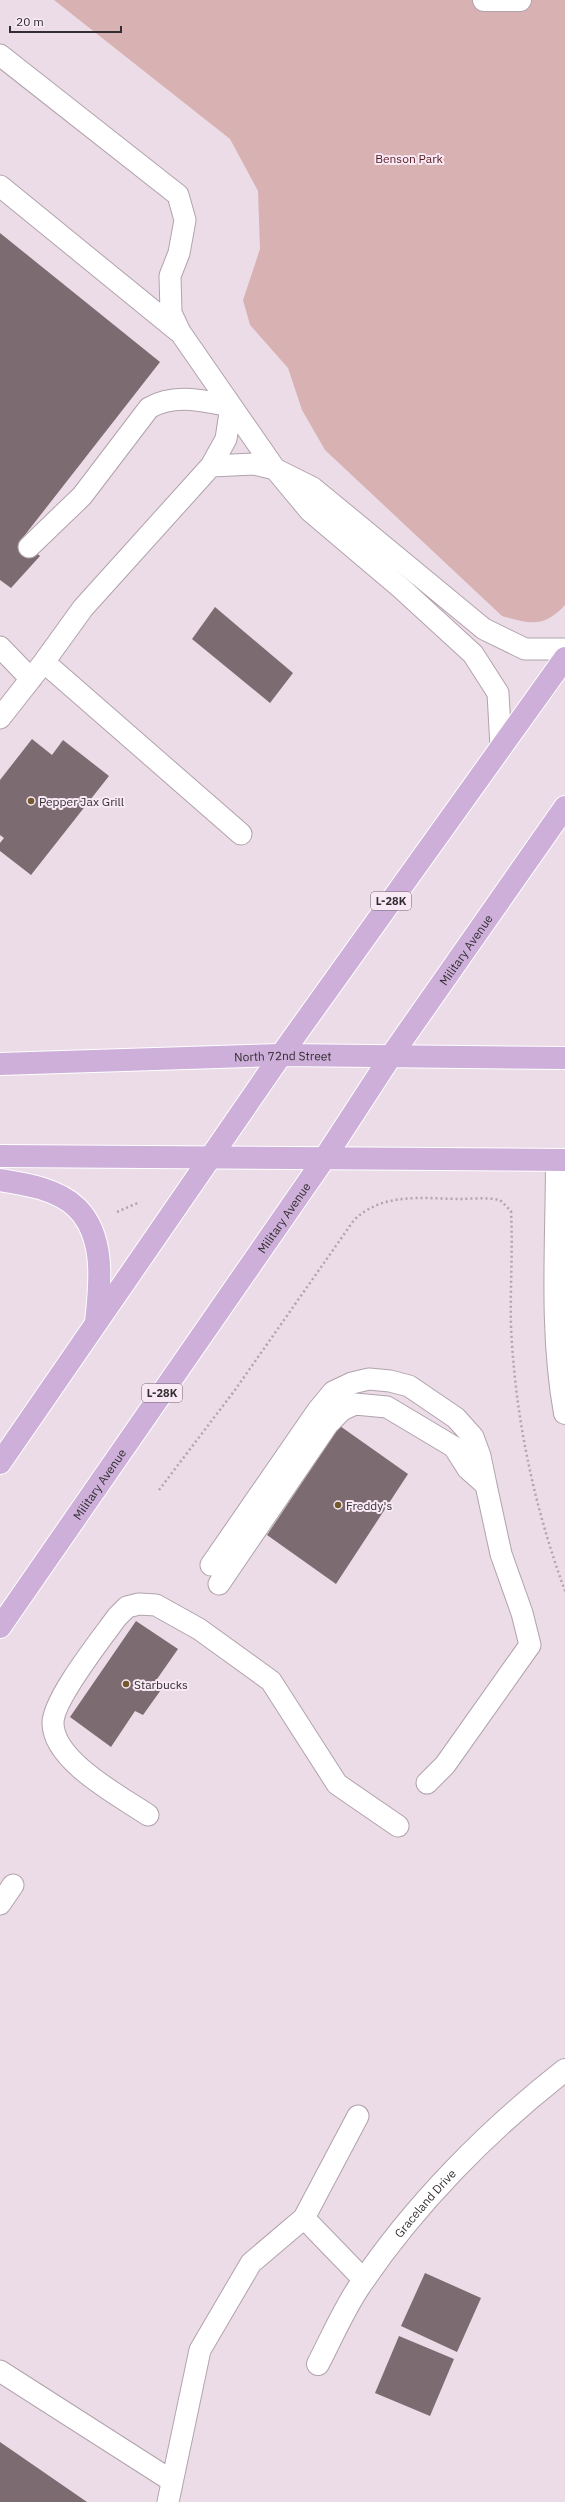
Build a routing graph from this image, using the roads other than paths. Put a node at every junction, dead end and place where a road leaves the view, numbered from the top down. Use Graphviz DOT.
graph roads {
  1 [pos="484,0"];
  2 [pos="520,0"];
  3 [pos="0,55"];
  4 [pos="0,186"];
  5 [pos="180,332"];
  6 [pos="231,406"];
  7 [pos="212,466"];
  8 [pos="275,469"];
  9 [pos="29,546"];
  10 [pos="0,647"];
  11 [pos="565,649"];
  12 [pos="565,658"];
  13 [pos="44,662"];
  14 [pos="31,679"];
  15 [pos="0,718"];
  16 [pos="502,747"];
  17 [pos="565,807"];
  18 [pos="241,834"];
  19 [pos="281,1055"];
  20 [pos="391,1056"];
  21 [pos="565,1058"];
  22 [pos="0,1064"];
  23 [pos="0,1156"];
  24 [pos="212,1158"];
  25 [pos="324,1159"];
  26 [pos="561,1160"];
  27 [pos="0,1180"];
  28 [pos="561,1279"];
  29 [pos="96,1325"];
  30 [pos="565,1413"];
  31 [pos="0,1463"];
  32 [pos="486,1485"];
  33 [pos="211,1565"];
  34 [pos="219,1584"];
  35 [pos="0,1628"];
  36 [pos="427,1783"];
  37 [pos="148,1815"];
  38 [pos="398,1826"];
  39 [pos="13,1885"];
  40 [pos="0,1904"];
  41 [pos="565,2070"];
  42 [pos="358,2116"];
  43 [pos="304,2218"];
  44 [pos="364,2280"];
  45 [pos="318,2364"];
  46 [pos="0,2370"];
  47 [pos="172,2481"];
  48 [pos="168,2502"];
  1 -- 2 [label="street"];
  3 -- 5 [label="lane"];
  4 -- 5 [label="lane"];
  5 -- 6 [label="lane"];
  6 -- 7 [label="lane"];
  6 -- 8 [label="lane"];
  6 -- 9 [label="lane"];
  7 -- 8 [label="lane"];
  7 -- 13 [label="lane"];
  8 -- 11 [label="lane"];
  8 -- 16 [label="lane"];
  10 -- 14 [label="lane"];
  12 -- 16 [label="main road, L-28K"];
  13 -- 14 [label="lane"];
  13 -- 18 [label="lane"];
  14 -- 15 [label="lane"];
  16 -- 19 [label="main road, L-28K"];
  17 -- 20 [label="main road, Military Avenue / L-28K"];
  19 -- 20 [label="main road, North 72nd Street"];
  19 -- 22 [label="main road, North 72nd Street"];
  19 -- 24 [label="main road, L-28K"];
  20 -- 21 [label="main road, North 72nd Street"];
  20 -- 25 [label="main road, Military Avenue / L-28K"];
  23 -- 24 [label="main road"];
  24 -- 25 [label="main road"];
  24 -- 29 [label="main road, L-28K"];
  25 -- 26 [label="main road"];
  25 -- 35 [label="main road, Military Avenue / L-28K"];
  26 -- 28 [label="street"];
  27 -- 29 [label="main road"];
  28 -- 30 [label="street"];
  29 -- 31 [label="main road, L-28K"];
  32 -- 33 [label="lane"];
  32 -- 34 [label="lane"];
  32 -- 36 [label="lane"];
  37 -- 38 [label="lane"];
  39 -- 40 [label="lane"];
  41 -- 44 [label="street, Graceland Drive"];
  42 -- 43 [label="lane"];
  43 -- 44 [label="lane"];
  43 -- 47 [label="lane"];
  44 -- 45 [label="street, Graceland Drive"];
  46 -- 47 [label="lane"];
  47 -- 48 [label="lane"];
}
